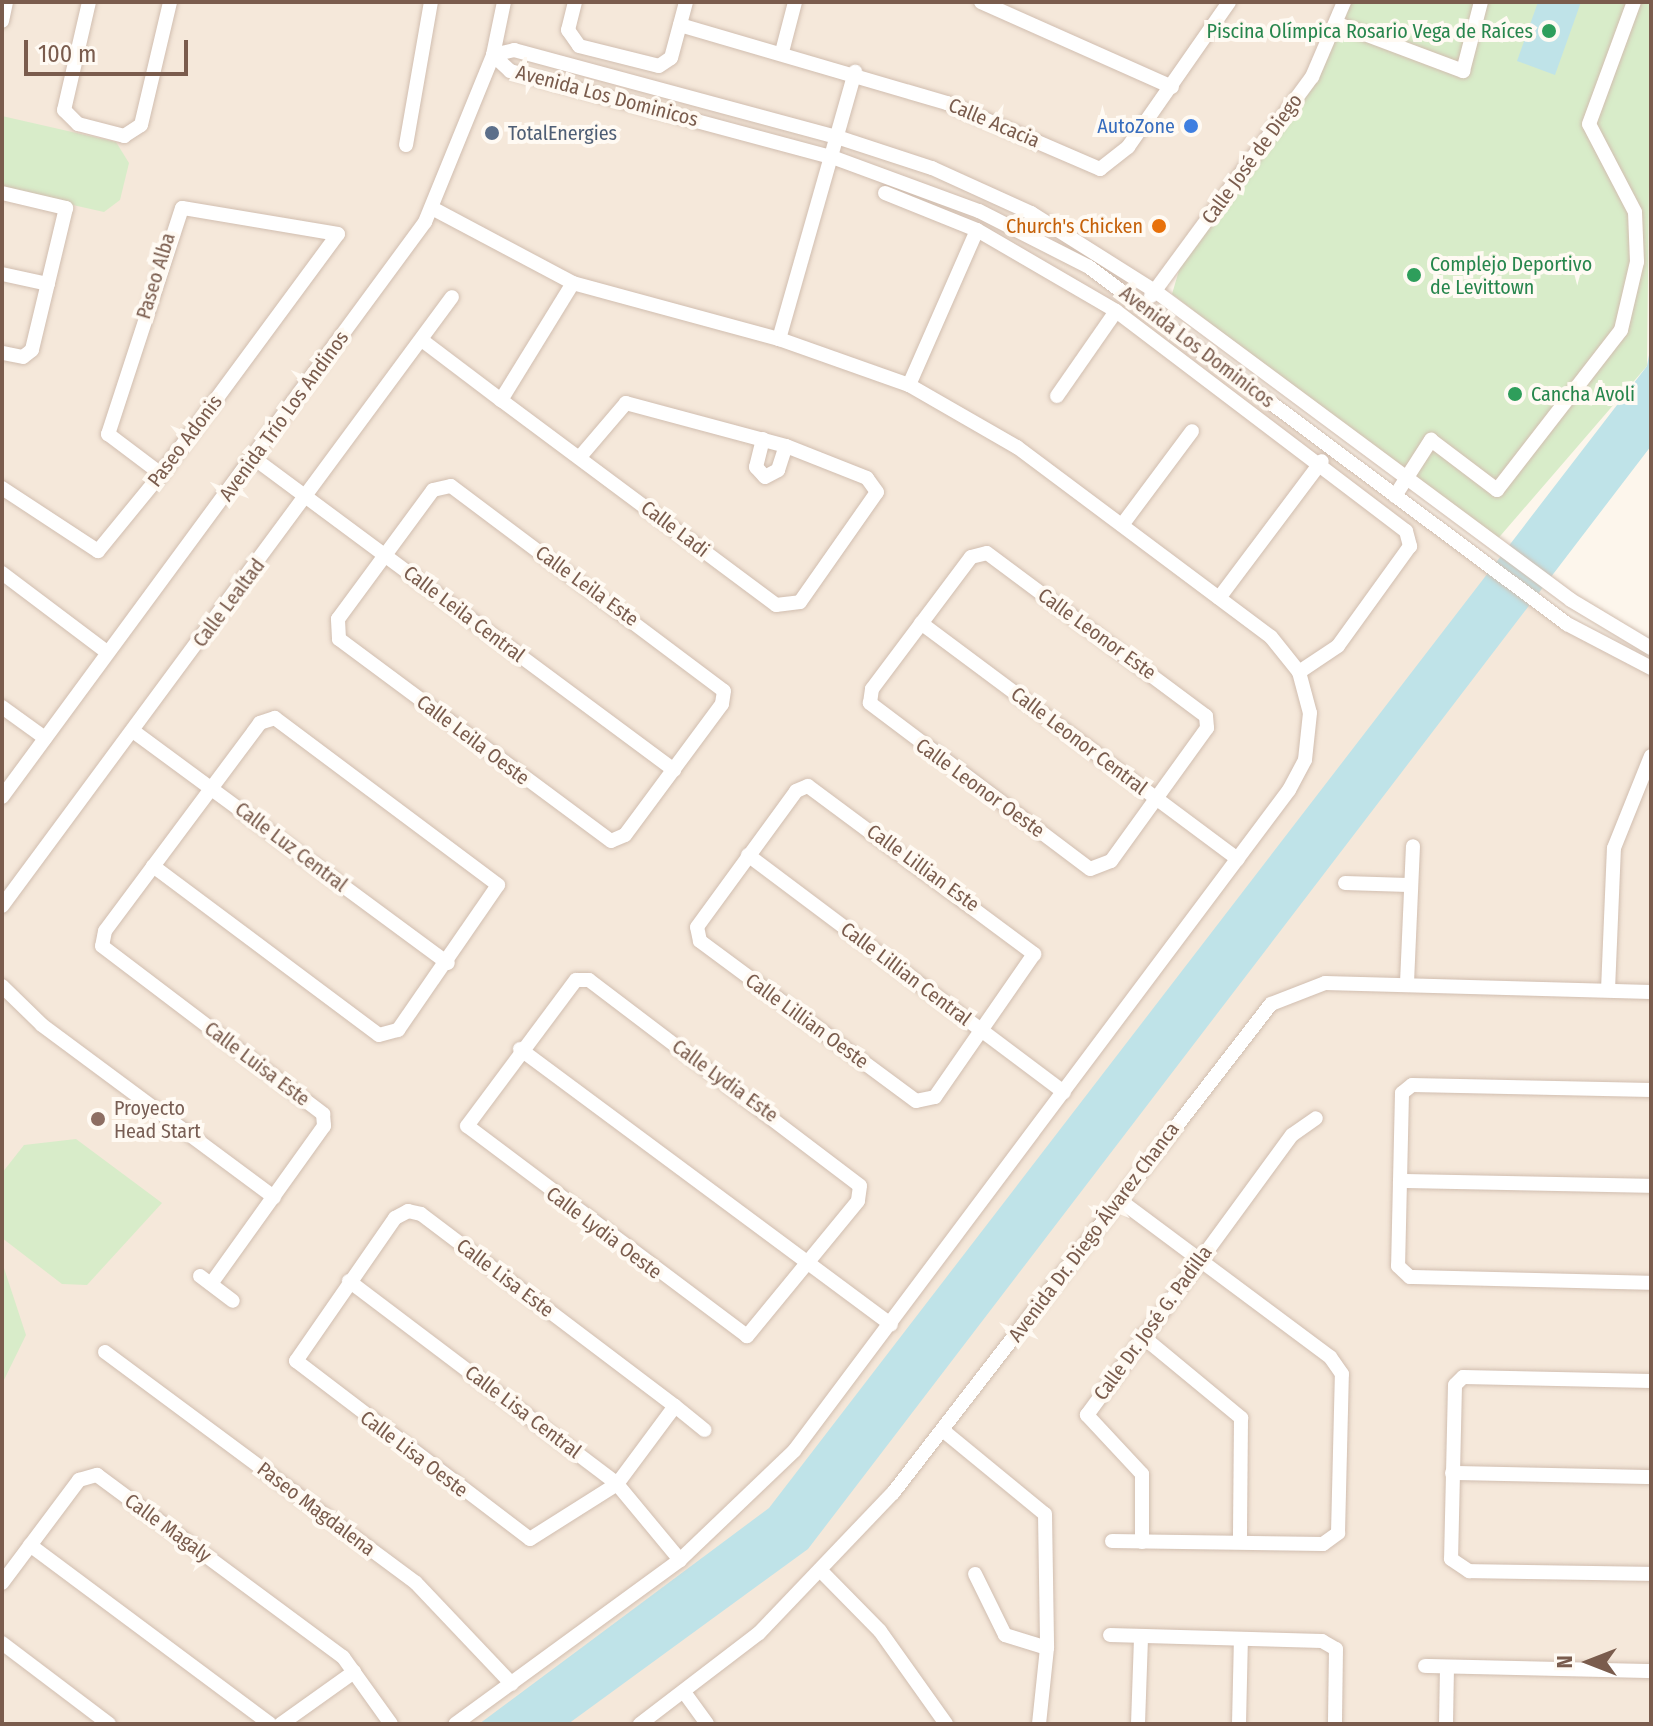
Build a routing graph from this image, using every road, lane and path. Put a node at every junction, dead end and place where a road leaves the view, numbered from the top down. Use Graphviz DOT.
graph roads {
  1 [pos="6,2"];
  2 [pos="89,2"];
  3 [pos="170,2"];
  4 [pos="431,2"];
  5 [pos="504,2"];
  6 [pos="575,2"];
  7 [pos="686,2"];
  8 [pos="795,2"];
  9 [pos="981,2"];
  10 [pos="1229,2"];
  11 [pos="1344,2"];
  12 [pos="1481,2"];
  13 [pos="1634,2"];
  14 [pos="1014,8"];
  15 [pos="2,21"];
  16 [pos="1338,24"];
  17 [pos="680,25"];
  18 [pos="782,52"];
  19 [pos="493,55"];
  20 [pos="855,72"];
  21 [pos="1172,87"];
  22 [pos="837,137"];
  23 [pos="406,145"];
  24 [pos="832,157"];
  25 [pos="2,193"];
  26 [pos="885,193"];
  27 [pos="432,208"];
  28 [pos="977,230"];
  29 [pos="338,234"];
  30 [pos="2,274"];
  31 [pos="573,283"];
  32 [pos="48,284"];
  33 [pos="1155,291"];
  34 [pos="452,297"];
  35 [pos="1143,306"];
  36 [pos="1116,311"];
  37 [pos="779,339"];
  38 [pos="423,341"];
  39 [pos="2,353"];
  40 [pos="909,385"];
  41 [pos="1057,396"];
  42 [pos="501,400"];
  43 [pos="1192,431"];
  44 [pos="763,439"];
  45 [pos="786,446"];
  46 [pos="579,458"];
  47 [pos="255,459"];
  48 [pos="1322,461"];
  49 [pos="161,474"];
  50 [pos="1406,478"];
  51 [pos="2,488"];
  52 [pos="1395,496"];
  53 [pos="308,497"];
  54 [pos="1122,525"];
  55 [pos="385,555"];
  56 [pos="2,573"];
  57 [pos="1219,598"];
  58 [pos="921,623"];
  59 [pos="1651,648"];
  60 [pos="107,652"];
  61 [pos="1651,668"];
  62 [pos="1299,672"];
  63 [pos="2,707"];
  64 [pos="133,731"];
  65 [pos="45,738"];
  66 [pos="1651,756"];
  67 [pos="674,770"];
  68 [pos="212,788"];
  69 [pos="2,797"];
  70 [pos="1157,799"];
  71 [pos="1413,846"];
  72 [pos="748,855"];
  73 [pos="1238,859"];
  74 [pos="153,866"];
  75 [pos="1345,883"];
  76 [pos="1408,885"];
  77 [pos="2,906"];
  78 [pos="448,963"];
  79 [pos="1407,983"];
  80 [pos="2,986"];
  81 [pos="1608,990"];
  82 [pos="1651,992"];
  83 [pos="984,1033"];
  84 [pos="520,1049"];
  85 [pos="1651,1090"];
  86 [pos="1064,1092"];
  87 [pos="1316,1118"];
  88 [pos="1400,1181"];
  89 [pos="1651,1186"];
  90 [pos="274,1197"];
  91 [pos="1119,1200"];
  92 [pos="1200,1259"];
  93 [pos="806,1267"];
  94 [pos="349,1281"];
  95 [pos="1651,1283"];
  96 [pos="233,1301"];
  97 [pos="891,1325"];
  98 [pos="1142,1336"];
  99 [pos="105,1352"];
  100 [pos="1651,1381"];
  101 [pos="675,1406"];
  102 [pos="705,1430"];
  103 [pos="945,1432"];
  104 [pos="1452,1473"];
  105 [pos="1651,1477"];
  106 [pos="617,1484"];
  107 [pos="1112,1541"];
  108 [pos="1240,1541"];
  109 [pos="1142,1542"];
  110 [pos="30,1545"];
  111 [pos="680,1560"];
  112 [pos="823,1573"];
  113 [pos="975,1574"];
  114 [pos="1651,1574"];
  115 [pos="2,1583"];
  116 [pos="1110,1635"];
  117 [pos="1141,1636"];
  118 [pos="1241,1639"];
  119 [pos="2,1643"];
  120 [pos="1047,1648"];
  121 [pos="1425,1666"];
  122 [pos="1447,1667"];
  123 [pos="1651,1671"];
  124 [pos="354,1672"];
  125 [pos="512,1684"];
  126 [pos="684,1692"];
  127 [pos="109,1724"];
  128 [pos="270,1724"];
  129 [pos="281,1724"];
  130 [pos="391,1724"];
  131 [pos="455,1724"];
  132 [pos="640,1724"];
  133 [pos="707,1724"];
  134 [pos="946,1724"];
  135 [pos="1039,1724"];
  136 [pos="1138,1724"];
  137 [pos="1239,1724"];
  138 [pos="1335,1724"];
  139 [pos="1446,1724"];
  1 -- 15 [label="street"];
  2 -- 3 [label="street"];
  4 -- 23 [label="street"];
  5 -- 19 [label="street, Avenida Trío Los Andinos"];
  6 -- 17 [label="street"];
  7 -- 17 [label="street"];
  8 -- 18 [label="street"];
  9 -- 14 [label="street"];
  10 -- 21 [label="street, Calle Acacia"];
  11 -- 16 [label="street, Calle José de Diego"];
  12 -- 16 [label="street"];
  13 -- 50 [label="street"];
  14 -- 21 [label="street"];
  16 -- 33 [label="street, Calle José de Diego"];
  17 -- 18 [label="street, Calle Acacia"];
  18 -- 20 [label="street, Calle Acacia"];
  19 -- 22 [label="street, Avenida Los Dominicos"];
  19 -- 24 [label="street, Avenida Los Dominicos"];
  19 -- 27 [label="street, Avenida Trío Los Andinos"];
  20 -- 21 [label="street, Calle Acacia"];
  20 -- 22 [label="street"];
  22 -- 24 [label="street"];
  22 -- 33 [label="street, Avenida Los Dominicos"];
  24 -- 35 [label="street, Avenida Los Dominicos"];
  24 -- 37 [label="street"];
  25 -- 32 [label="street"];
  26 -- 28 [label="street"];
  27 -- 31 [label="street"];
  27 -- 47 [label="street, Avenida Trío Los Andinos"];
  28 -- 36 [label="street"];
  28 -- 40 [label="street"];
  29 -- 49 [label="street, Paseo Adonis"];
  29 -- 49 [label="street, Paseo Alba"];
  30 -- 32 [label="street"];
  31 -- 37 [label="street"];
  31 -- 42 [label="street"];
  32 -- 39 [label="street"];
  33 -- 35 [label="street, Calle José de Diego"];
  33 -- 50 [label="street, Avenida Los Dominicos"];
  34 -- 38 [label="street, Calle Lealtad"];
  35 -- 52 [label="street, Avenida Los Dominicos"];
  36 -- 41 [label="street"];
  36 -- 48 [label="street"];
  37 -- 40 [label="street"];
  38 -- 42 [label="street, Calle Ladi"];
  38 -- 53 [label="street, Calle Lealtad"];
  40 -- 54 [label="street"];
  42 -- 46 [label="street, Calle Ladi"];
  43 -- 54 [label="street"];
  44 -- 45 [label="street"];
  44 -- 45 [label="street"];
  44 -- 46 [label="street"];
  45 -- 46 [label="street, Calle Ladi"];
  47 -- 53 [label="street, Calle Leila Central"];
  47 -- 60 [label="street, Avenida Trío Los Andinos"];
  48 -- 57 [label="street"];
  48 -- 62 [label="street"];
  49 -- 51 [label="street, Paseo Adonis"];
  50 -- 52 [label="street"];
  50 -- 59 [label="street, Avenida Los Dominicos"];
  52 -- 61 [label="street, Avenida Los Dominicos"];
  53 -- 55 [label="street, Calle Leila Central"];
  53 -- 64 [label="street, Calle Lealtad"];
  54 -- 57 [label="street"];
  55 -- 67 [label="street, Calle Leila Central"];
  55 -- 67 [label="street, Calle Leila Oeste"];
  55 -- 67 [label="street, Calle Leila Este"];
  56 -- 60 [label="street"];
  57 -- 62 [label="street"];
  58 -- 70 [label="street, Calle Leonor Central"];
  58 -- 70 [label="street, Calle Leonor Este"];
  58 -- 70 [label="street, Calle Leonor Oeste"];
  60 -- 65 [label="street, Avenida Trío Los Andinos"];
  62 -- 73 [label="street"];
  63 -- 65 [label="street"];
  64 -- 68 [label="street, Calle Luz Central"];
  64 -- 77 [label="street, Calle Lealtad"];
  65 -- 69 [label="street, Avenida Trío Los Andinos"];
  66 -- 81 [label="street"];
  68 -- 74 [label="street"];
  68 -- 78 [label="street, Calle Luz Central"];
  68 -- 78 [label="street"];
  70 -- 73 [label="street, Calle Leonor Central"];
  71 -- 76 [label="street"];
  72 -- 83 [label="street, Calle Lillian Central"];
  72 -- 83 [label="street, Calle Lillian Este"];
  72 -- 83 [label="street, Calle Lillian Oeste"];
  73 -- 86 [label="street"];
  74 -- 78 [label="street"];
  74 -- 90 [label="street, Calle Luisa Este"];
  75 -- 76 [label="street"];
  76 -- 79 [label="street"];
  79 -- 81 [label="street, Avenida Dr. Diego Álvarez Chanca"];
  79 -- 91 [label="street, Avenida Dr. Diego Álvarez Chanca"];
  80 -- 90 [label="street"];
  81 -- 82 [label="street, Avenida Dr. Diego Álvarez Chanca"];
  83 -- 86 [label="street, Calle Lillian Central"];
  84 -- 93 [label="street"];
  84 -- 93 [label="street, Calle Lydia Oeste"];
  84 -- 93 [label="street, Calle Lydia Este"];
  85 -- 88 [label="street"];
  86 -- 97 [label="street"];
  87 -- 92 [label="street, Calle Dr. José G. Padilla"];
  88 -- 89 [label="street"];
  88 -- 95 [label="street"];
  90 -- 96 [label="street, Calle Luisa Este"];
  91 -- 92 [label="street"];
  91 -- 103 [label="street, Avenida Dr. Diego Álvarez Chanca"];
  92 -- 98 [label="street, Calle Dr. José G. Padilla"];
  92 -- 108 [label="street"];
  93 -- 97 [label="street"];
  94 -- 101 [label="street, Calle Lisa Este"];
  94 -- 106 [label="street, Calle Lisa Central"];
  94 -- 106 [label="street, Calle Lisa Oeste"];
  97 -- 111 [label="street"];
  98 -- 108 [label="street"];
  98 -- 109 [label="street, Calle Dr. José G. Padilla"];
  99 -- 125 [label="street, Paseo Magdalena"];
  100 -- 104 [label="street"];
  101 -- 102 [label="street, Calle Lisa Este"];
  101 -- 106 [label="street"];
  103 -- 112 [label="street, Avenida Dr. Diego Álvarez Chanca"];
  103 -- 120 [label="street"];
  104 -- 105 [label="street"];
  104 -- 114 [label="street"];
  106 -- 111 [label="street, Calle Lisa Central"];
  107 -- 109 [label="street"];
  108 -- 109 [label="street"];
  110 -- 115 [label="street, Calle Magaly"];
  110 -- 124 [label="street, Calle Magaly"];
  110 -- 128 [label="street"];
  111 -- 125 [label="street"];
  112 -- 126 [label="street, Avenida Dr. Diego Álvarez Chanca"];
  112 -- 134 [label="street"];
  113 -- 120 [label="street"];
  116 -- 117 [label="street"];
  117 -- 118 [label="street"];
  117 -- 136 [label="street"];
  118 -- 137 [label="street"];
  118 -- 138 [label="street"];
  119 -- 127 [label="street"];
  120 -- 135 [label="street"];
  121 -- 122 [label="street"];
  122 -- 123 [label="street"];
  122 -- 139 [label="street"];
  124 -- 129 [label="street"];
  124 -- 130 [label="street, Calle Magaly"];
  125 -- 131 [label="street"];
  126 -- 132 [label="street, Avenida Dr. Diego Álvarez Chanca"];
  126 -- 133 [label="street"];
}
